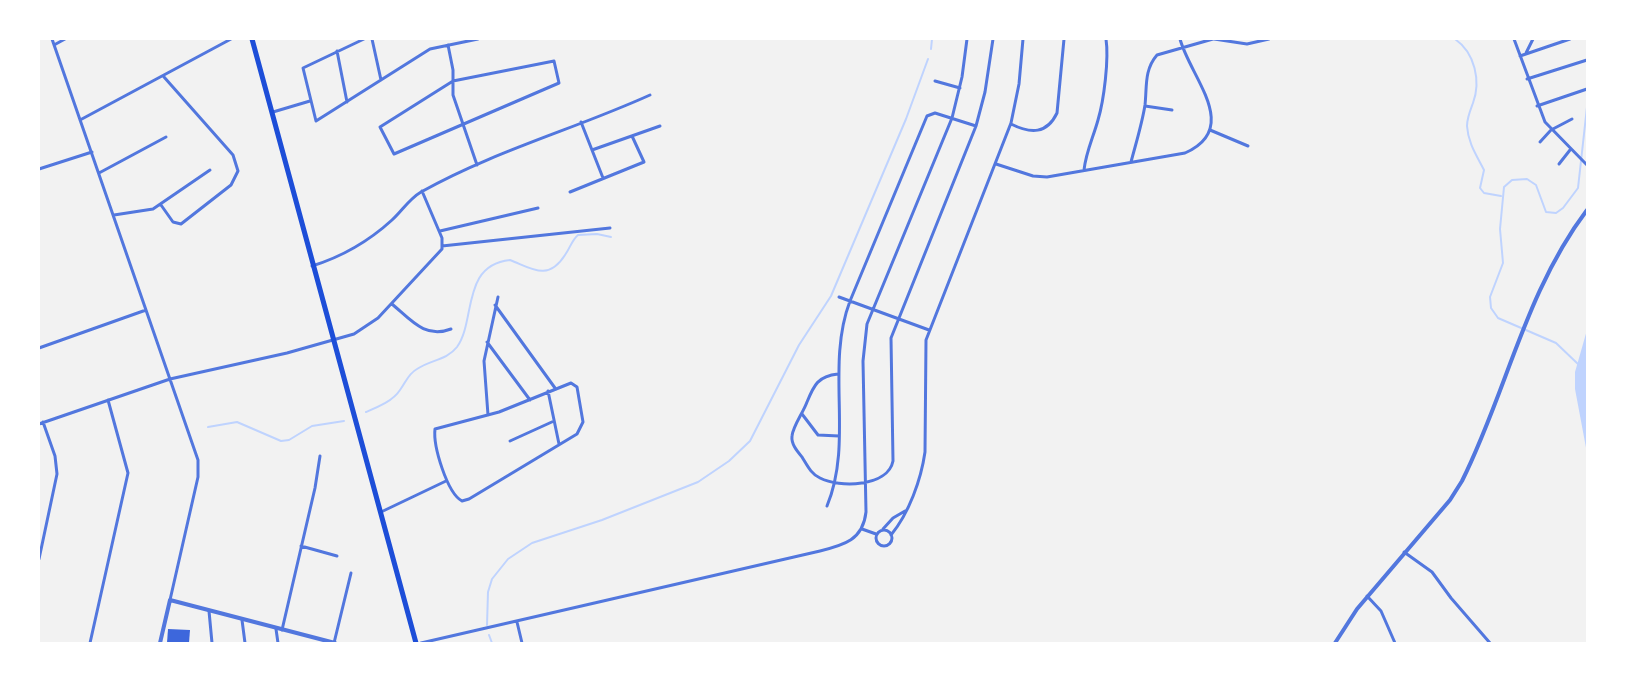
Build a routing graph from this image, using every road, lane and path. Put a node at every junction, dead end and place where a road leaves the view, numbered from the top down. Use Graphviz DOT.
graph roads {
  1 [pos="52,39"];
  2 [pos="65,39"];
  3 [pos="231,39"];
  4 [pos="252,39"];
  5 [pos="364,39"];
  6 [pos="372,39"];
  7 [pos="478,39"];
  8 [pos="967,39"];
  9 [pos="993,39"];
  10 [pos="1023,39"];
  11 [pos="1069,39"];
  12 [pos="1106,39"];
  13 [pos="1180,39"];
  14 [pos="1214,39"];
  15 [pos="1269,39"];
  16 [pos="1514,39"];
  17 [pos="1533,39"];
  18 [pos="1570,39"];
  19 [pos="1064,40"];
  20 [pos="54,45"];
  21 [pos="448,45"];
  22 [pos="1182,47"];
  23 [pos="337,51"];
  24 [pos="1525,54"];
  25 [pos="1520,56"];
  26 [pos="1587,60"];
  27 [pos="164,77"];
  28 [pos="1527,79"];
  29 [pos="381,80"];
  30 [pos="453,81"];
  31 [pos="935,81"];
  32 [pos="960,88"];
  33 [pos="1587,89"];
  34 [pos="650,95"];
  35 [pos="310,101"];
  36 [pos="347,102"];
  37 [pos="1145,106"];
  38 [pos="1537,106"];
  39 [pos="1172,110"];
  40 [pos="271,112"];
  41 [pos="952,118"];
  42 [pos="1572,119"];
  43 [pos="80,120"];
  44 [pos="581,122"];
  45 [pos="1011,123"];
  46 [pos="463,125"];
  47 [pos="660,126"];
  48 [pos="976,126"];
  49 [pos="1210,130"];
  50 [pos="1551,130"];
  51 [pos="632,136"];
  52 [pos="166,137"];
  53 [pos="1540,142"];
  54 [pos="1248,146"];
  55 [pos="592,150"];
  56 [pos="1570,150"];
  57 [pos="92,152"];
  58 [pos="1131,162"];
  59 [pos="996,164"];
  60 [pos="1559,164"];
  61 [pos="477,165"];
  62 [pos="1586,165"];
  63 [pos="39,169"];
  64 [pos="210,170"];
  65 [pos="1084,170"];
  66 [pos="99,172"];
  67 [pos="603,178"];
  68 [pos="422,192"];
  69 [pos="570,192"];
  70 [pos="160,205"];
  71 [pos="538,208"];
  72 [pos="1587,210"];
  73 [pos="113,215"];
  74 [pos="610,228"];
  75 [pos="440,231"];
  76 [pos="442,246"];
  77 [pos="312,266"];
  78 [pos="498,297"];
  79 [pos="839,297"];
  80 [pos="850,301"];
  81 [pos="392,304"];
  82 [pos="495,305"];
  83 [pos="146,310"];
  84 [pos="873,310"];
  85 [pos="898,319"];
  86 [pos="451,329"];
  87 [pos="929,330"];
  88 [pos="334,341"];
  89 [pos="487,342"];
  90 [pos="39,348"];
  91 [pos="838,374"];
  92 [pos="170,380"];
  93 [pos="555,388"];
  94 [pos="548,392"];
  95 [pos="108,400"];
  96 [pos="530,400"];
  97 [pos="802,414"];
  98 [pos="488,415"];
  99 [pos="554,421"];
  100 [pos="41,423"];
  101 [pos="839,436"];
  102 [pos="510,441"];
  103 [pos="559,444"];
  104 [pos="320,456"];
  105 [pos="446,481"];
  106 [pos="836,482"];
  107 [pos="866,482"];
  108 [pos="827,506"];
  109 [pos="905,511"];
  110 [pos="381,512"];
  111 [pos="862,529"];
  112 [pos="882,530"];
  113 [pos="876,534"];
  114 [pos="891,535"];
  115 [pos="301,546"];
  116 [pos="1404,552"];
  117 [pos="337,556"];
  118 [pos="39,559"];
  119 [pos="351,573"];
  120 [pos="1367,596"];
  121 [pos="170,600"];
  122 [pos="209,611"];
  123 [pos="242,620"];
  124 [pos="517,622"];
  125 [pos="276,628"];
  126 [pos="282,630"];
  127 [pos="90,643"];
  128 [pos="160,643"];
  129 [pos="212,643"];
  130 [pos="245,643"];
  131 [pos="278,643"];
  132 [pos="334,643"];
  133 [pos="416,643"];
  134 [pos="421,643"];
  135 [pos="522,643"];
  136 [pos="1335,643"];
  137 [pos="1395,643"];
  138 [pos="1490,643"];
  1 -- 20 [label="street"];
  2 -- 20 [label="street"];
  3 -- 27 [label="street"];
  4 -- 40 [label="highway"];
  5 -- 23 [label="street"];
  6 -- 29 [label="street"];
  7 -- 21 [label="street"];
  8 -- 32 [label="street"];
  9 -- 48 [label="street"];
  10 -- 45 [label="street"];
  11 -- 19 [label="street"];
  12 -- 65 [label="street"];
  13 -- 22 [label="street"];
  14 -- 15 [label="street"];
  14 -- 22 [label="street"];
  16 -- 25 [label="street"];
  17 -- 24 [label="street"];
  18 -- 24 [label="street"];
  19 -- 45 [label="street"];
  20 -- 43 [label="street"];
  21 -- 29 [label="street"];
  21 -- 30 [label="street"];
  22 -- 37 [label="street"];
  22 -- 49 [label="street"];
  23 -- 35 [label="street"];
  23 -- 36 [label="street"];
  24 -- 25 [label="street"];
  25 -- 28 [label="street"];
  26 -- 28 [label="street"];
  27 -- 43 [label="street"];
  27 -- 70 [label="street"];
  28 -- 38 [label="street"];
  29 -- 36 [label="street"];
  30 -- 46 [label="street"];
  30 -- 46 [label="street"];
  30 -- 46 [label="street"];
  31 -- 32 [label="street"];
  32 -- 41 [label="street"];
  33 -- 38 [label="street"];
  34 -- 44 [label="street"];
  35 -- 36 [label="street"];
  35 -- 40 [label="street"];
  37 -- 39 [label="street"];
  37 -- 58 [label="street"];
  38 -- 50 [label="street"];
  40 -- 77 [label="highway"];
  41 -- 48 [label="street"];
  41 -- 80 [label="street"];
  41 -- 84 [label="street"];
  42 -- 50 [label="street"];
  43 -- 57 [label="street"];
  44 -- 55 [label="street"];
  44 -- 61 [label="street"];
  45 -- 59 [label="street"];
  46 -- 61 [label="street"];
  47 -- 51 [label="street"];
  48 -- 85 [label="street"];
  49 -- 54 [label="street"];
  49 -- 58 [label="street"];
  50 -- 53 [label="street"];
  50 -- 56 [label="street"];
  51 -- 55 [label="street"];
  51 -- 67 [label="street"];
  52 -- 66 [label="street"];
  55 -- 67 [label="street"];
  56 -- 60 [label="street"];
  56 -- 62 [label="street"];
  57 -- 63 [label="street"];
  57 -- 66 [label="street"];
  58 -- 65 [label="street"];
  59 -- 65 [label="street"];
  59 -- 87 [label="street"];
  61 -- 68 [label="street"];
  64 -- 70 [label="street"];
  66 -- 73 [label="street"];
  67 -- 69 [label="street"];
  68 -- 75 [label="street"];
  68 -- 77 [label="street"];
  70 -- 73 [label="street"];
  71 -- 75 [label="street"];
  72 -- 116 [label="street"];
  73 -- 83 [label="street"];
  74 -- 76 [label="street"];
  75 -- 76 [label="street"];
  76 -- 81 [label="street"];
  77 -- 88 [label="highway"];
  78 -- 82 [label="street"];
  79 -- 80 [label="street"];
  80 -- 84 [label="street"];
  80 -- 91 [label="street"];
  81 -- 86 [label="street"];
  81 -- 88 [label="street"];
  82 -- 89 [label="street"];
  82 -- 93 [label="street"];
  83 -- 90 [label="street"];
  83 -- 92 [label="street"];
  84 -- 85 [label="street"];
  84 -- 107 [label="street"];
  85 -- 87 [label="street"];
  85 -- 107 [label="street"];
  87 -- 109 [label="street"];
  88 -- 92 [label="street"];
  88 -- 110 [label="highway"];
  89 -- 96 [label="street"];
  89 -- 98 [label="street"];
  91 -- 97 [label="street"];
  91 -- 101 [label="street"];
  92 -- 95 [label="street"];
  92 -- 121 [label="street"];
  93 -- 94 [label="street"];
  93 -- 103 [label="street"];
  94 -- 96 [label="street"];
  94 -- 99 [label="street"];
  95 -- 100 [label="street"];
  95 -- 127 [label="street"];
  96 -- 98 [label="street"];
  97 -- 101 [label="street"];
  97 -- 106 [label="street"];
  98 -- 105 [label="street"];
  99 -- 102 [label="street"];
  99 -- 103 [label="street"];
  100 -- 118 [label="street"];
  101 -- 106 [label="street"];
  103 -- 105 [label="street"];
  104 -- 115 [label="street"];
  105 -- 110 [label="street"];
  106 -- 107 [label="street"];
  106 -- 108 [label="street"];
  107 -- 111 [label="street"];
  109 -- 112 [label="street"];
  109 -- 114 [label="street"];
  110 -- 133 [label="highway"];
  111 -- 113 [label="street"];
  111 -- 124 [label="street"];
  112 -- 113 [label="street"];
  112 -- 114 [label="street"];
  113 -- 114 [label="street"];
  115 -- 117 [label="street"];
  115 -- 126 [label="street"];
  116 -- 120 [label="street"];
  116 -- 138 [label="street"];
  119 -- 132 [label="street"];
  120 -- 136 [label="street"];
  120 -- 137 [label="street"];
  121 -- 122 [label="street"];
  121 -- 128 [label="street"];
  122 -- 123 [label="street"];
  122 -- 129 [label="street"];
  123 -- 125 [label="street"];
  123 -- 130 [label="street"];
  124 -- 134 [label="street"];
  124 -- 135 [label="street"];
  125 -- 126 [label="street"];
  125 -- 131 [label="street"];
  126 -- 132 [label="street"];
}
